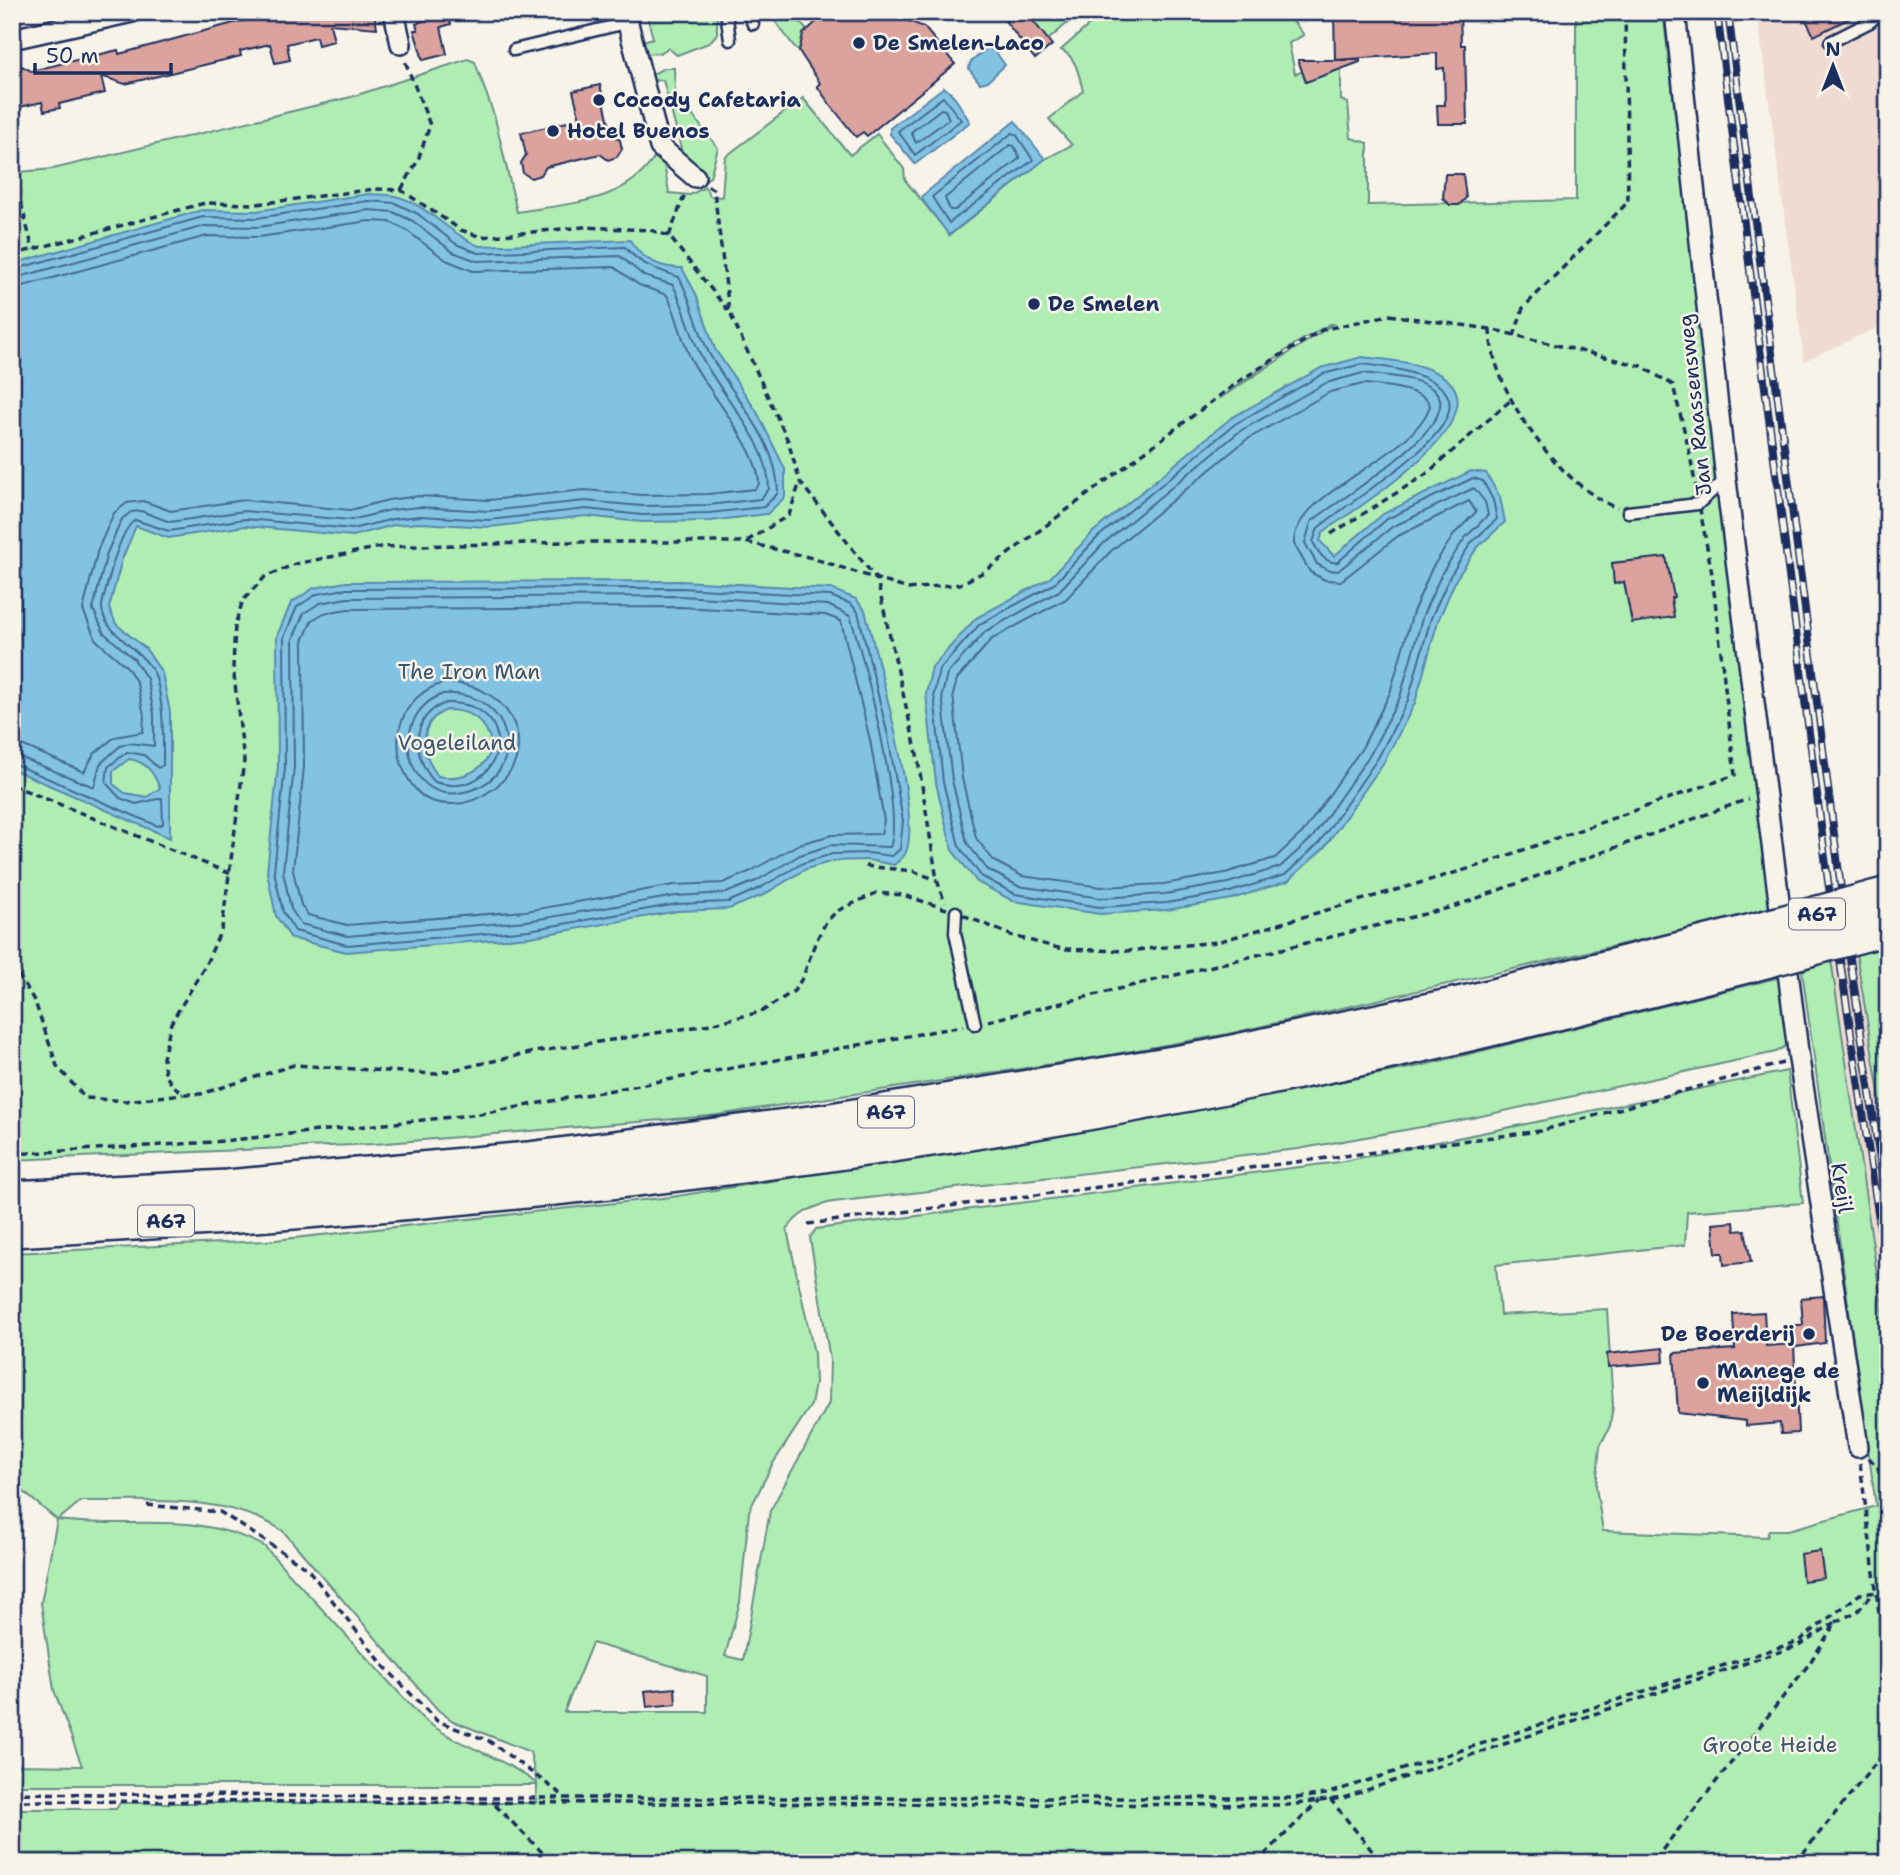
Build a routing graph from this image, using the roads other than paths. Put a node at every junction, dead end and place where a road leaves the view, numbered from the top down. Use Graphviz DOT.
graph roads {
  1 [pos="132,12"];
  2 [pos="394,12"];
  3 [pos="726,12"];
  4 [pos="748,12"];
  5 [pos="1675,12"];
  6 [pos="1882,12"];
  7 [pos="626,18"];
  8 [pos="753,24"];
  9 [pos="12,39"];
  10 [pos="730,40"];
  11 [pos="1830,42"];
  12 [pos="401,44"];
  13 [pos="514,50"];
  14 [pos="695,177"];
  15 [pos="1726,480"];
  16 [pos="1628,512"];
  17 [pos="1767,792"];
  18 [pos="1888,895"];
  19 [pos="952,910"];
  20 [pos="1888,927"];
  21 [pos="1748,949"];
  22 [pos="975,1024"];
  23 [pos="12,1199"];
  24 [pos="12,1229"];
  25 [pos="1858,1447"];
  1 -- 9 [label="street"];
  2 -- 12 [label="street"];
  3 -- 10 [label="lane"];
  4 -- 8 [label="lane"];
  5 -- 15 [label="street, Jan Raassensweg"];
  6 -- 11 [label="lane"];
  7 -- 13 [label="lane"];
  7 -- 14 [label="street"];
  15 -- 16 [label="lane"];
  15 -- 17 [label="street, Jan Raassensweg"];
  17 -- 25 [label="street, Kreijl"];
  18 -- 21 [label="highway, A67, bridge"];
  19 -- 22 [label="lane"];
  20 -- 21 [label="highway, A67, bridge"];
  21 -- 23 [label="highway, A67"];
  21 -- 24 [label="highway, A67"];
}
